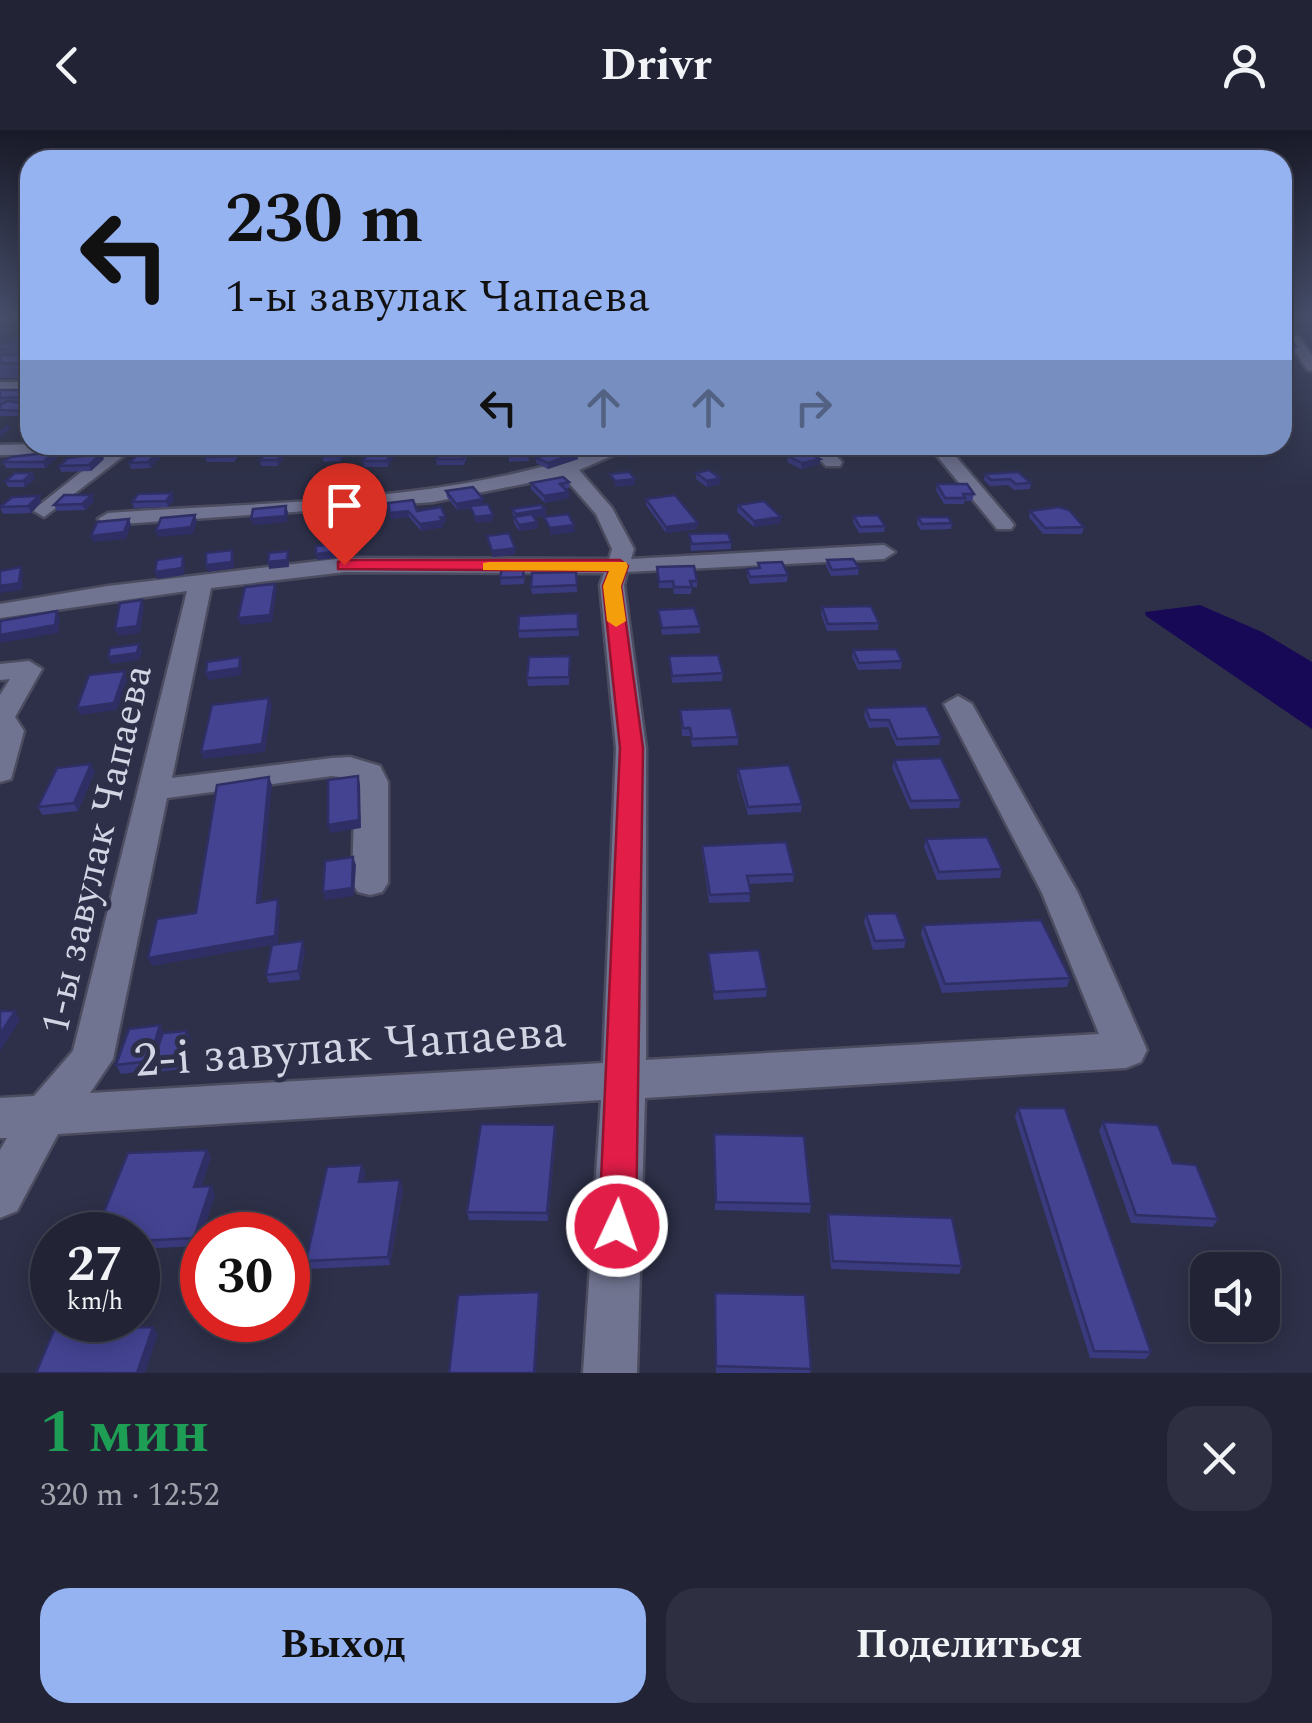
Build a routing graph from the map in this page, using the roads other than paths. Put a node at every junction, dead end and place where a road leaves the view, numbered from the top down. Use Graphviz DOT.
graph roads {
  1 [pos="114,455"];
  2 [pos="601,455"];
  3 [pos="826,455"];
  4 [pos="945,455"];
  5 [pos="834,462"];
  6 [pos="567,468"];
  7 [pos="44,511"];
  8 [pos="108,519"];
  9 [pos="1004,525"];
  10 [pos="884,552"];
  11 [pos="620,566"];
  12 [pos="200,584"];
  13 [pos="0,611"];
  14 [pos="0,672"];
  15 [pos="958,704"];
  16 [pos="0,772"];
  17 [pos="152,790"];
  18 [pos="370,883"];
  19 [pos="624,1078"];
  20 [pos="21,1118"];
  21 [pos="0,1195"];
  22 [pos="610,1373"];
  1 -- 7 [label="street"];
  2 -- 6 [label="street"];
  3 -- 5 [label="street"];
  4 -- 9 [label="street"];
  6 -- 8 [label="street"];
  6 -- 11 [label="street"];
  10 -- 11 [label="street"];
  11 -- 12 [label="street"];
  11 -- 19 [label="street"];
  12 -- 13 [label="street"];
  12 -- 17 [label="street, 1-ы завулак Чапаева"];
  14 -- 16 [label="street"];
  15 -- 19 [label="street, 2-і завулак Чапаева"];
  17 -- 18 [label="street"];
  17 -- 20 [label="street, 1-ы завулак Чапаева"];
  19 -- 20 [label="street, 2-і завулак Чапаева"];
  19 -- 22 [label="street"];
  20 -- 21 [label="street, 1-ы завулак Чапаева"];
}
